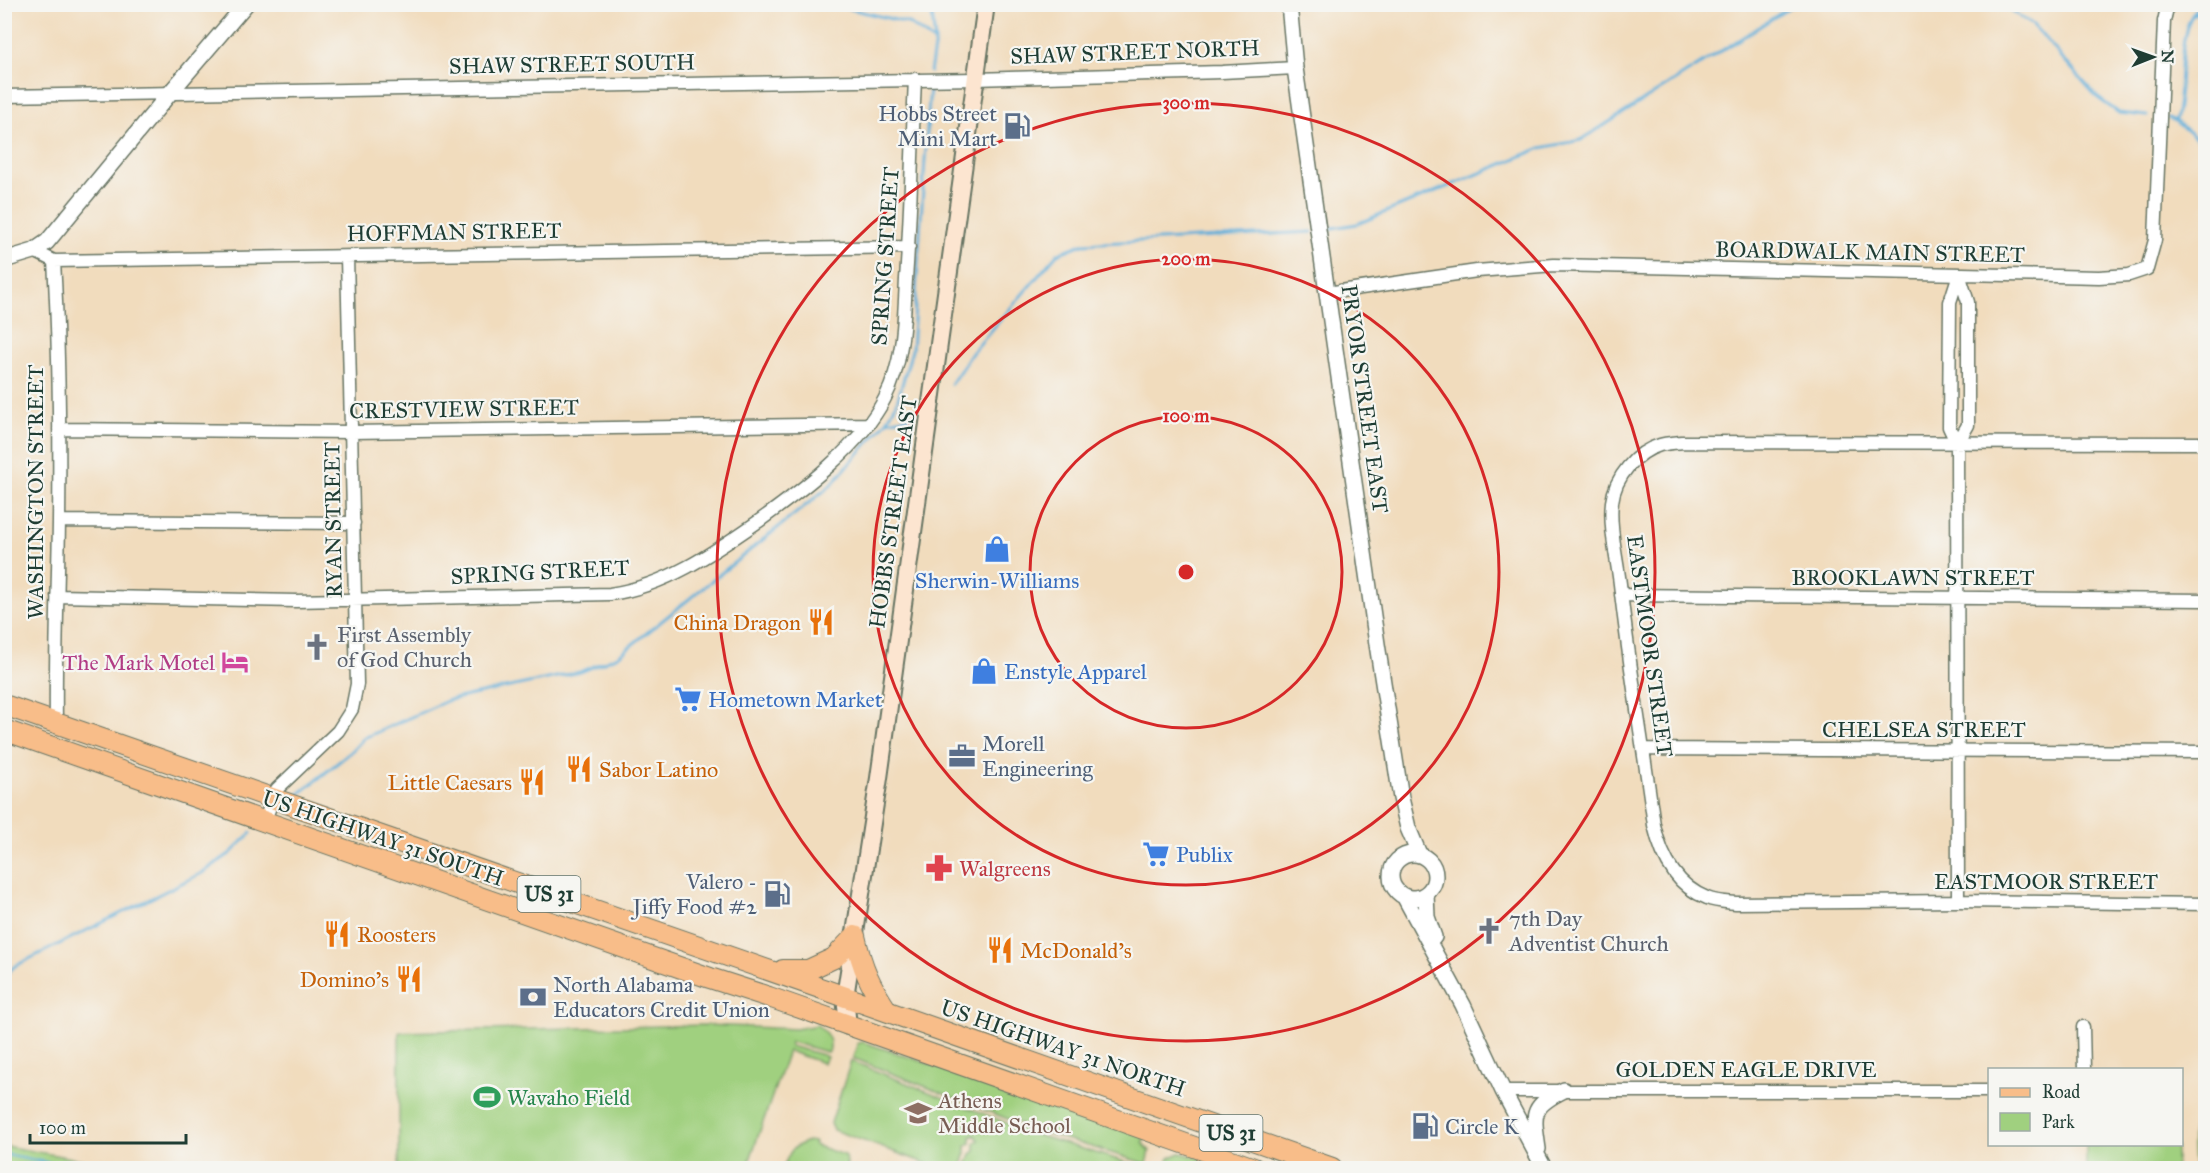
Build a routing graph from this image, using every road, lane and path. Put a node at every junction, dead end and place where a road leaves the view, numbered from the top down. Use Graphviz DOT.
graph roads {
  1 [pos="246,4"];
  2 [pos="986,4"];
  3 [pos="1289,4"];
  4 [pos="2168,4"];
  5 [pos="1295,68"];
  6 [pos="915,79"];
  7 [pos="976,79"];
  8 [pos="170,93"];
  9 [pos="4,96"];
  10 [pos="909,248"];
  11 [pos="34,251"];
  12 [pos="347,257"];
  13 [pos="4,260"];
  14 [pos="54,261"];
  15 [pos="1959,274"];
  16 [pos="1327,293"];
  17 [pos="869,424"];
  18 [pos="59,429"];
  19 [pos="352,432"];
  20 [pos="2205,443"];
  21 [pos="1958,444"];
  22 [pos="59,521"];
  23 [pos="354,523"];
  24 [pos="57,596"];
  25 [pos="1621,596"];
  26 [pos="1957,598"];
  27 [pos="355,600"];
  28 [pos="2205,600"];
  29 [pos="4,705"];
  30 [pos="56,723"];
  31 [pos="4,730"];
  32 [pos="1643,749"];
  33 [pos="1957,750"];
  34 [pos="2205,752"];
  35 [pos="274,798"];
  36 [pos="1401,798"];
  37 [pos="264,822"];
  38 [pos="1419,854"];
  39 [pos="1395,864"];
  40 [pos="1426,894"];
  41 [pos="1404,896"];
  42 [pos="1958,901"];
  43 [pos="2205,904"];
  44 [pos="855,936"];
  45 [pos="1437,955"];
  46 [pos="766,970"];
  47 [pos="845,997"];
  48 [pos="888,1012"];
  49 [pos="848,1026"];
  50 [pos="2083,1027"];
  51 [pos="2084,1068"];
  52 [pos="1503,1090"];
  53 [pos="1564,1090"];
  54 [pos="1988,1090"];
  55 [pos="1542,1165"];
  56 [pos="1254,1168"];
  57 [pos="1332,1168"];
  1 -- 8 [label="street"];
  2 -- 7 [label="main road, HOBBS STREET EAST"];
  3 -- 5 [label="street, PRYOR STREET EAST"];
  4 -- 15 [label="street, BOARDWALK MAIN STREET"];
  5 -- 7 [label="street, SHAW STREET NORTH"];
  5 -- 16 [label="street, PRYOR STREET EAST"];
  6 -- 7 [label="street, SHAW STREET SOUTH"];
  6 -- 8 [label="street, SHAW STREET SOUTH"];
  6 -- 10 [label="street, SPRING STREET"];
  7 -- 44 [label="main road, HOBBS STREET EAST"];
  8 -- 9 [label="street, SHAW STREET SOUTH"];
  8 -- 11 [label="street"];
  10 -- 12 [label="street, HOFFMAN STREET"];
  10 -- 17 [label="street, SPRING STREET"];
  11 -- 13 [label="street"];
  11 -- 14 [label="street, HOFFMAN STREET"];
  12 -- 14 [label="street, HOFFMAN STREET"];
  12 -- 19 [label="street, RYAN STREET"];
  14 -- 18 [label="street, WASHINGTON STREET"];
  15 -- 16 [label="street, BOARDWALK MAIN STREET"];
  15 -- 21 [label="street"];
  15 -- 21 [label="street"];
  16 -- 36 [label="street, PRYOR STREET EAST"];
  17 -- 19 [label="street, CRESTVIEW STREET"];
  17 -- 27 [label="street, SPRING STREET"];
  18 -- 19 [label="street, CRESTVIEW STREET"];
  18 -- 22 [label="street, WASHINGTON STREET"];
  19 -- 23 [label="street, RYAN STREET"];
  20 -- 21 [label="street, EASTMOOR STREET"];
  21 -- 25 [label="street, EASTMOOR STREET"];
  21 -- 26 [label="street"];
  22 -- 23 [label="street"];
  22 -- 24 [label="street, WASHINGTON STREET"];
  23 -- 27 [label="street, RYAN STREET"];
  24 -- 27 [label="street, SPRING STREET"];
  24 -- 30 [label="street, WASHINGTON STREET"];
  25 -- 26 [label="street, BROOKLAWN STREET"];
  25 -- 32 [label="street, EASTMOOR STREET"];
  26 -- 28 [label="street, BROOKLAWN STREET"];
  26 -- 33 [label="street"];
  27 -- 35 [label="street, RYAN STREET"];
  29 -- 30 [label="main road, US HIGHWAY 31 SOUTH / US 31"];
  30 -- 35 [label="main road, US HIGHWAY 31 SOUTH / US 31"];
  31 -- 37 [label="main road, US HIGHWAY 31 SOUTH / US 31"];
  32 -- 33 [label="street, CHELSEA STREET"];
  32 -- 42 [label="street, EASTMOOR STREET"];
  33 -- 34 [label="street, CHELSEA STREET"];
  33 -- 42 [label="street"];
  35 -- 37 [label="street, RYAN STREET"];
  35 -- 46 [label="main road, US HIGHWAY 31 SOUTH / US 31"];
  36 -- 38 [label="street, PRYOR STREET EAST"];
  36 -- 39 [label="street, PRYOR STREET EAST"];
  37 -- 49 [label="main road, US HIGHWAY 31 SOUTH / US 31"];
  38 -- 39 [label="street"];
  38 -- 40 [label="street"];
  39 -- 41 [label="street"];
  40 -- 41 [label="street"];
  40 -- 45 [label="street"];
  41 -- 45 [label="street"];
  42 -- 43 [label="street, EASTMOOR STREET"];
  44 -- 46 [label="main road"];
  44 -- 47 [label="main road, HOBBS STREET EAST"];
  44 -- 48 [label="main road"];
  45 -- 52 [label="street"];
  46 -- 47 [label="main road, US HIGHWAY 31 SOUTH / US 31"];
  47 -- 48 [label="main road, US HIGHWAY 31 NORTH / US 31"];
  47 -- 49 [label="main road, HOBBS STREET EAST"];
  48 -- 57 [label="main road, US HIGHWAY 31 NORTH / US 31"];
  49 -- 56 [label="main road, US 31"];
  50 -- 51 [label="street"];
  52 -- 53 [label="street, GOLDEN EAGLE DRIVE"];
  52 -- 55 [label="street"];
  53 -- 54 [label="street, GOLDEN EAGLE DRIVE"];
  53 -- 55 [label="street"];
}
